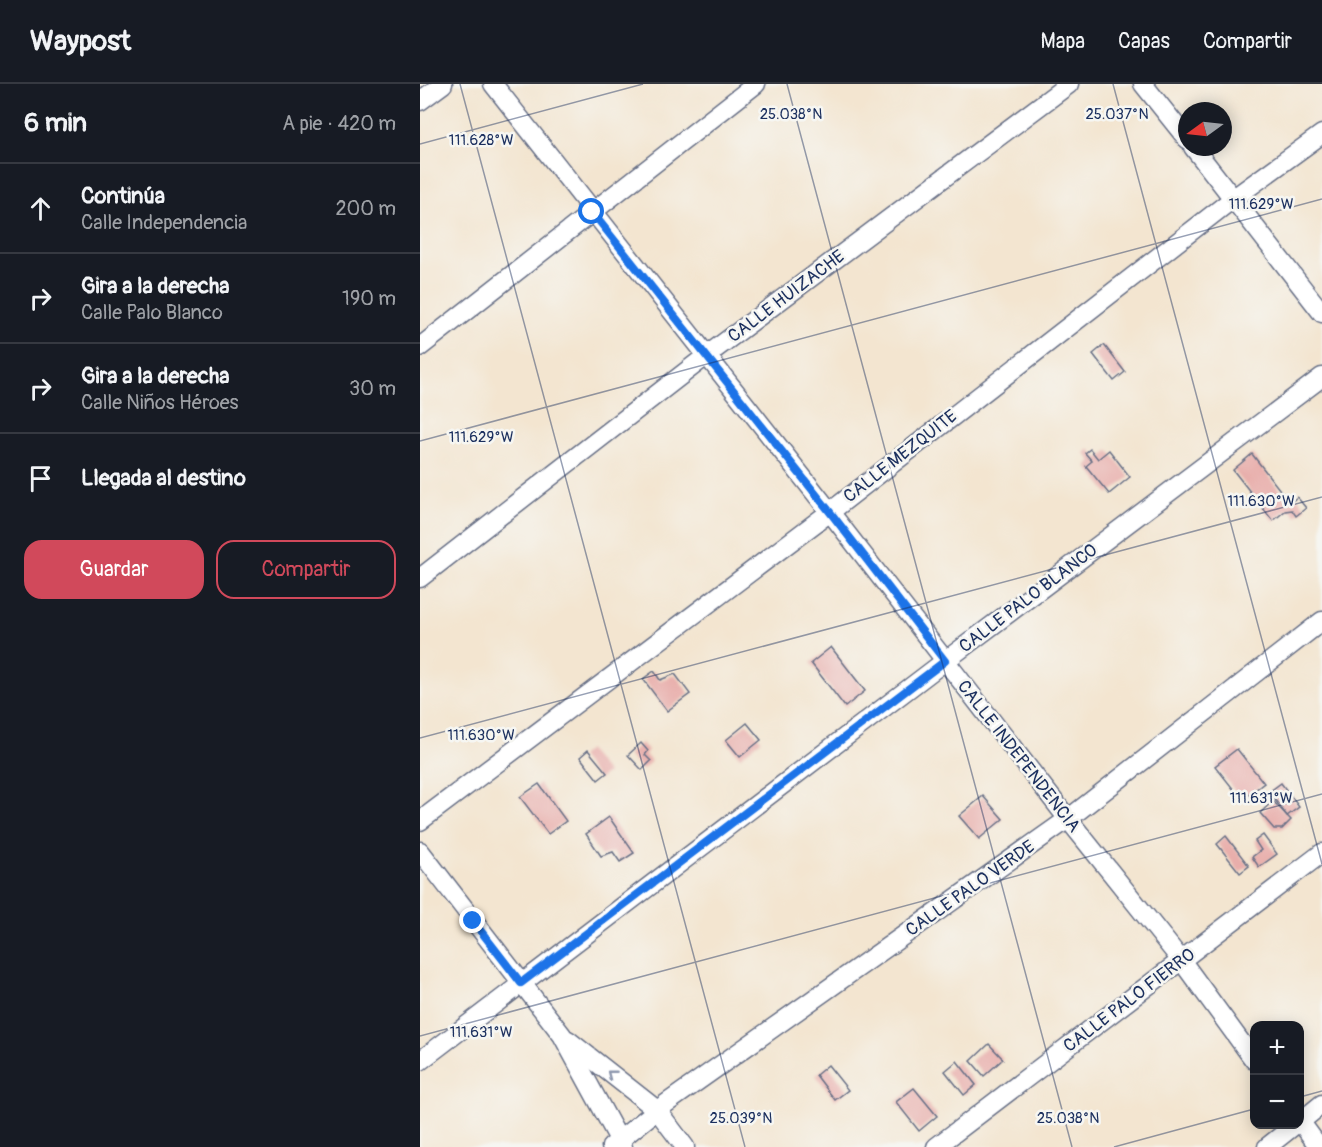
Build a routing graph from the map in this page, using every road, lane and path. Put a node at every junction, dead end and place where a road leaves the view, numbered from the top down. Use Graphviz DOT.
graph roads {
  1 [pos="443,84"];
  2 [pos="493,84"];
  3 [pos="756,84"];
  4 [pos="1069,84"];
  5 [pos="1143,84"];
  6 [pos="420,101"];
  7 [pos="1178,128"];
  8 [pos="1322,134"];
  9 [pos="1200,156"];
  10 [pos="1234,198"];
  11 [pos="592,212"];
  12 [pos="1322,313"];
  13 [pos="420,347"];
  14 [pos="706,356"];
  15 [pos="1322,377"];
  16 [pos="830,512"];
  17 [pos="420,578"];
  18 [pos="1322,621"];
  19 [pos="945,661"];
  20 [pos="1068,819"];
  21 [pos="420,821"];
  22 [pos="420,851"];
  23 [pos="1322,853"];
  24 [pos="1181,960"];
  25 [pos="521,983"];
  26 [pos="562,1035"];
  27 [pos="1250,1055"];
  28 [pos="420,1061"];
  29 [pos="1322,1104"];
  30 [pos="657,1110"];
  31 [pos="1304,1119"];
  32 [pos="1304,1127"];
  33 [pos="1291,1129"];
  34 [pos="618,1145"];
  35 [pos="685,1147"];
  36 [pos="936,1147"];
  37 [pos="1267,1147"];
  38 [pos="1319,1147"];
  1 -- 6 [label="street"];
  2 -- 11 [label="street, CALLE INDEPENDENCIA"];
  3 -- 11 [label="street"];
  4 -- 14 [label="street, CALLE HUIZACHE"];
  5 -- 7 [label="street"];
  8 -- 10 [label="street, CALLE MEZQUITE"];
  9 -- 10 [label="street"];
  10 -- 12 [label="street"];
  10 -- 16 [label="street, CALLE MEZQUITE"];
  11 -- 13 [label="street"];
  11 -- 14 [label="street, CALLE INDEPENDENCIA"];
  14 -- 16 [label="street, CALLE INDEPENDENCIA"];
  14 -- 17 [label="street, CALLE HUIZACHE"];
  15 -- 19 [label="street, CALLE PALO BLANCO"];
  16 -- 19 [label="street, CALLE INDEPENDENCIA"];
  16 -- 21 [label="street, CALLE MEZQUITE"];
  18 -- 20 [label="street, CALLE PALO VERDE"];
  19 -- 20 [label="street, CALLE INDEPENDENCIA"];
  19 -- 25 [label="street, CALLE PALO BLANCO"];
  20 -- 24 [label="street, CALLE INDEPENDENCIA"];
  20 -- 30 [label="street, CALLE PALO VERDE"];
  22 -- 25 [label="street"];
  23 -- 24 [label="street, CALLE PALO FIERRO"];
  24 -- 27 [label="street, CALLE INDEPENDENCIA"];
  24 -- 36 [label="street, CALLE PALO FIERRO"];
  25 -- 26 [label="street"];
  25 -- 28 [label="street, CALLE PALO BLANCO"];
  30 -- 26 [label="street, one-way"];
  26 -- 34 [label="street"];
  29 -- 31 [label="street"];
  30 -- 34 [label="street, CALLE PALO VERDE"];
  30 -- 35 [label="street"];
  32 -- 38 [label="street"];
  33 -- 37 [label="street"];
}
